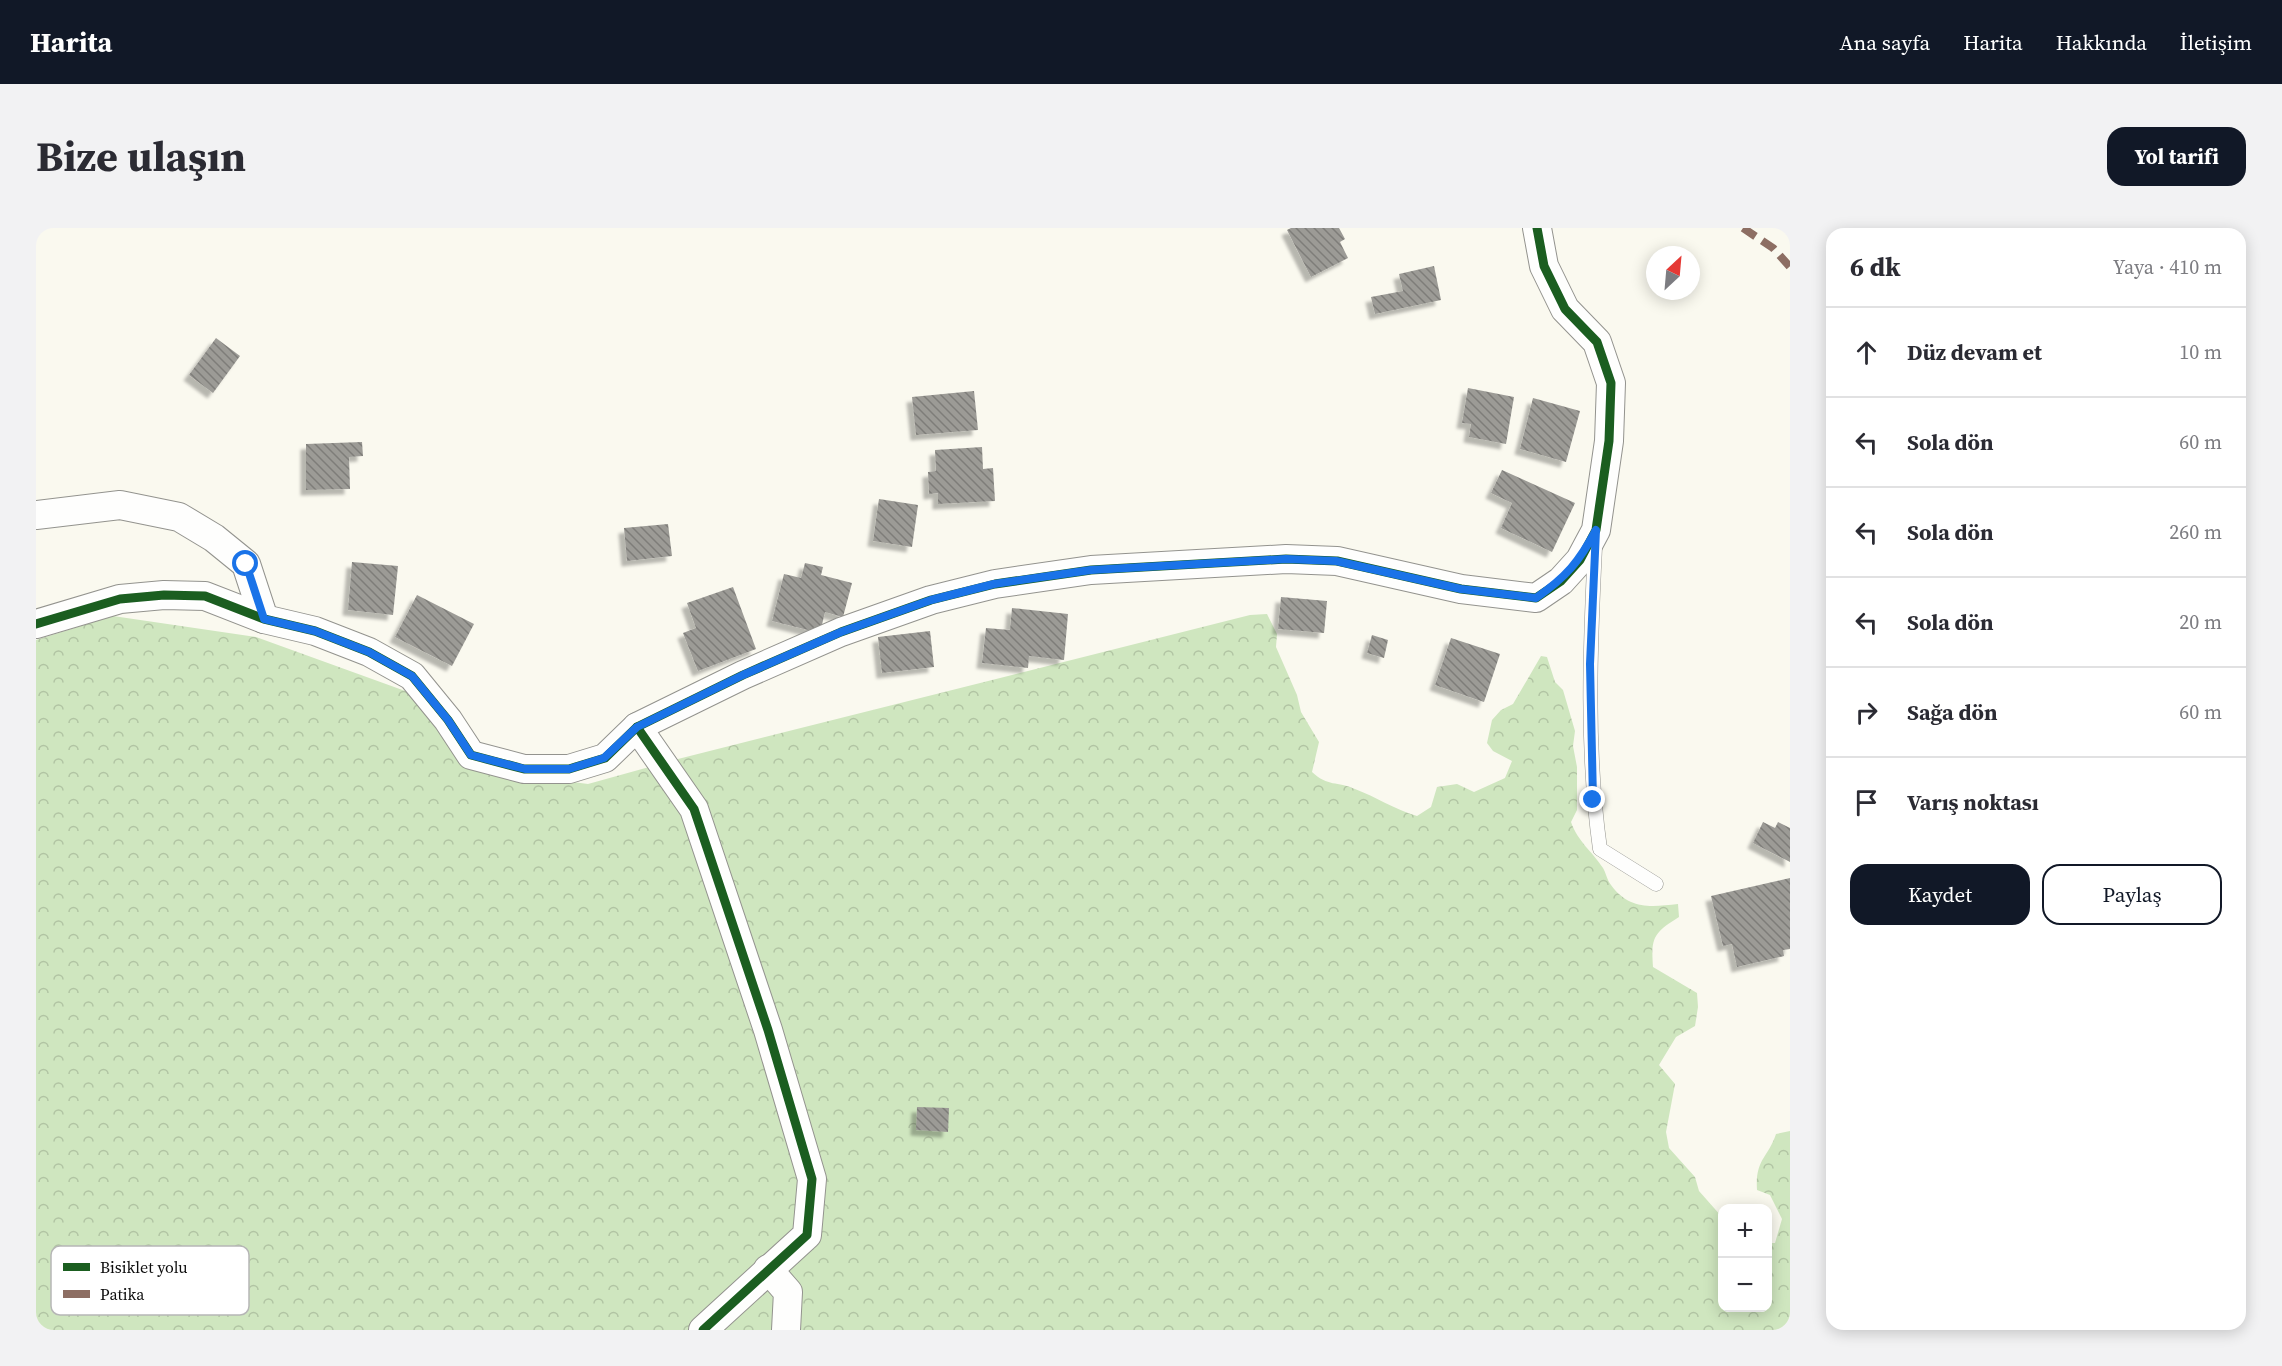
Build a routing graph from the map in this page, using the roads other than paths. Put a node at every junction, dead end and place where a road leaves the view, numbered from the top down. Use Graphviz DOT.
graph roads {
  1 [pos="1537,228"];
  2 [pos="36,515"];
  3 [pos="1596,530"];
  4 [pos="264,619"];
  5 [pos="36,624"];
  6 [pos="637,727"];
  7 [pos="1656,884"];
  8 [pos="768,1269"];
  9 [pos="704,1330"];
  10 [pos="786,1330"];
  1 -- 3 [label="street"];
  2 -- 4 [label="street"];
  3 -- 6 [label="street"];
  3 -- 7 [label="lane"];
  4 -- 5 [label="street"];
  4 -- 6 [label="street"];
  6 -- 8 [label="street"];
  8 -- 9 [label="street"];
  8 -- 10 [label="street"];
}
